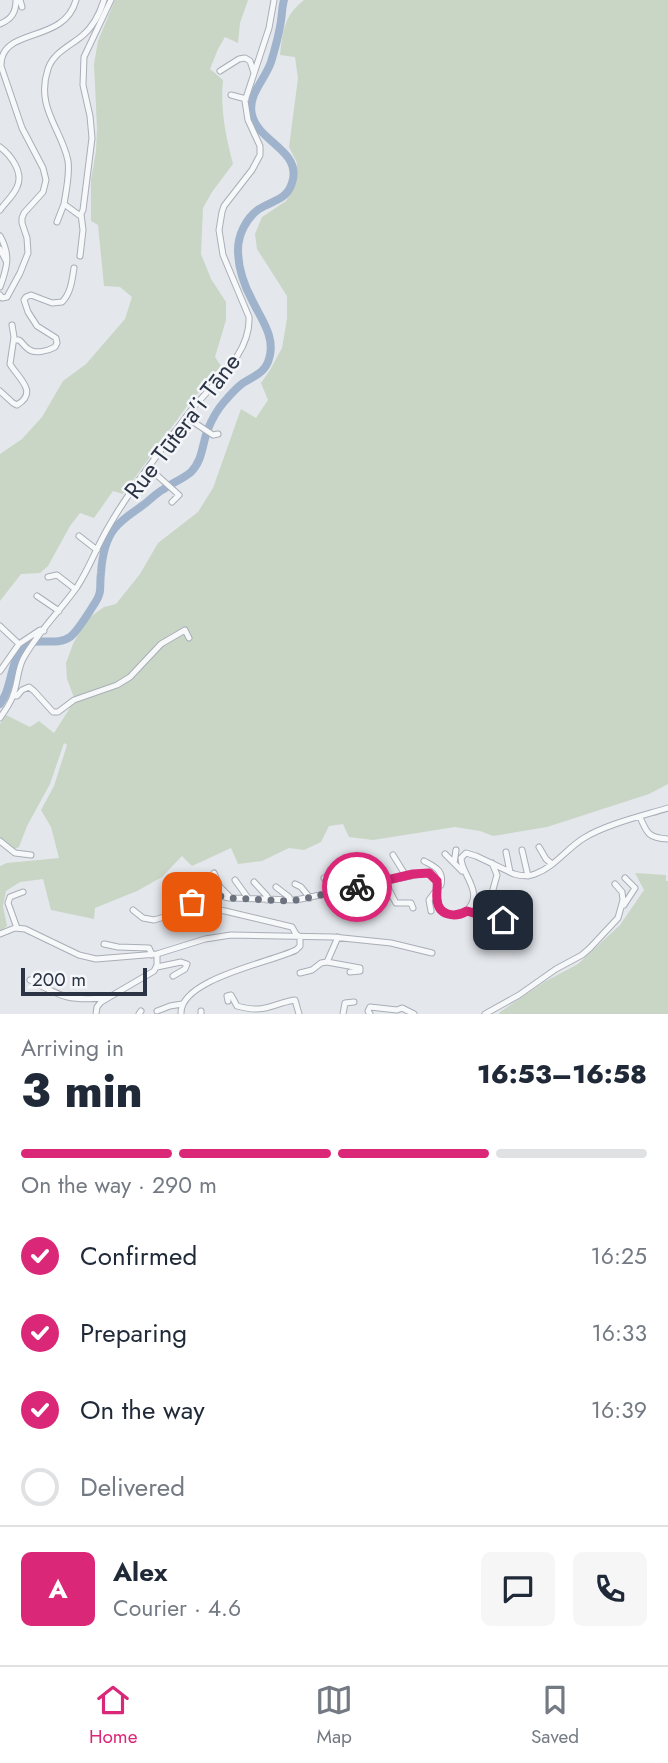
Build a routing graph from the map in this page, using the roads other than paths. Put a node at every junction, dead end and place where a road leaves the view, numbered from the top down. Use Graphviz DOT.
graph roads {
  1 [pos="18,0"];
  2 [pos="76,0"];
  3 [pos="104,0"];
  4 [pos="111,0"];
  5 [pos="274,0"];
  6 [pos="22,7"];
  7 [pos="0,24"];
  8 [pos="220,71"];
  9 [pos="254,73"];
  10 [pos="231,95"];
  11 [pos="246,99"];
  12 [pos="0,147"];
  13 [pos="64,204"];
  14 [pos="0,210"];
  15 [pos="81,214"];
  16 [pos="57,222"];
  17 [pos="0,236"];
  18 [pos="0,249"];
  19 [pos="80,256"];
  20 [pos="6,261"];
  21 [pos="74,268"];
  22 [pos="0,287"];
  23 [pos="0,295"];
  24 [pos="12,325"];
  25 [pos="14,340"];
  26 [pos="0,391"];
  27 [pos="186,417"];
  28 [pos="218,434"];
  29 [pos="149,468"];
  30 [pos="172,502"];
  31 [pos="79,536"];
  32 [pos="96,550"];
  33 [pos="48,577"];
  34 [pos="75,589"];
  35 [pos="37,596"];
  36 [pos="59,611"];
  37 [pos="0,626"];
  38 [pos="44,631"];
  39 [pos="190,638"];
  40 [pos="19,644"];
  41 [pos="0,671"];
  42 [pos="13,696"];
  43 [pos="0,718"];
  44 [pos="668,808"];
  45 [pos="640,817"];
  46 [pos="668,839"];
  47 [pos="0,841"];
  48 [pos="539,847"];
  49 [pos="456,850"];
  50 [pos="522,850"];
  51 [pos="506,852"];
  52 [pos="445,854"];
  53 [pos="31,855"];
  54 [pos="393,855"];
  55 [pos="424,861"];
  56 [pos="454,863"];
  57 [pos="492,863"];
  58 [pos="552,864"];
  59 [pos="373,868"];
  60 [pos="465,871"];
  61 [pos="348,872"];
  62 [pos="510,872"];
  63 [pos="214,873"];
  64 [pos="406,876"];
  65 [pos="528,876"];
  66 [pos="324,878"];
  67 [pos="625,878"];
  68 [pos="235,880"];
  69 [pos="384,881"];
  70 [pos="254,882"];
  71 [pos="373,883"];
  72 [pos="295,884"];
  73 [pos="359,886"];
  74 [pos="618,886"];
  75 [pos="276,887"];
  76 [pos="438,888"];
  77 [pos="23,892"];
  78 [pos="334,892"];
  79 [pos="492,893"];
  80 [pos="231,898"];
  81 [pos="248,898"];
  82 [pos="310,898"];
  83 [pos="267,900"];
  84 [pos="290,900"];
  85 [pos="198,906"];
  86 [pos="622,907"];
  87 [pos="413,908"];
  88 [pos="133,910"];
  89 [pos="467,911"];
  90 [pos="431,912"];
  91 [pos="525,916"];
  92 [pos="17,928"];
  93 [pos="0,934"];
  94 [pos="300,937"];
  95 [pos="338,937"];
  96 [pos="104,944"];
  97 [pos="432,953"];
  98 [pos="155,954"];
  99 [pos="327,962"];
  100 [pos="157,967"];
  101 [pos="350,972"];
  102 [pos="300,973"];
  103 [pos="173,976"];
  104 [pos="30,980"];
  105 [pos="109,997"];
  106 [pos="228,1001"];
  107 [pos="369,1001"];
  108 [pos="354,1002"];
  109 [pos="182,1004"];
  110 [pos="398,1009"];
  111 [pos="157,1011"];
  112 [pos="271,1011"];
  113 [pos="96,1014"];
  114 [pos="181,1014"];
  115 [pos="299,1014"];
  116 [pos="343,1014"];
  117 [pos="370,1014"];
  118 [pos="414,1014"];
  119 [pos="485,1014"];
  1 -- 6 [label="street"];
  1 -- 7 [label="street"];
  2 -- 23 [label="street"];
  3 -- 13 [label="street"];
  4 -- 15 [label="street"];
  5 -- 9 [label="street"];
  8 -- 9 [label="street"];
  9 -- 11 [label="street"];
  10 -- 11 [label="street"];
  11 -- 27 [label="street, Rue Tūtera'i Tāne"];
  12 -- 14 [label="street"];
  13 -- 15 [label="street"];
  13 -- 16 [label="street"];
  15 -- 19 [label="street"];
  17 -- 20 [label="street"];
  18 -- 20 [label="street"];
  20 -- 22 [label="street"];
  21 -- 25 [label="street"];
  24 -- 25 [label="street"];
  25 -- 26 [label="street"];
  27 -- 28 [label="street"];
  27 -- 29 [label="street, Rue Tūtera'i Tāne"];
  29 -- 30 [label="street"];
  29 -- 32 [label="street, Rue Tūtera'i Tāne"];
  31 -- 32 [label="street"];
  32 -- 34 [label="street, Rue Tūtera'i Tāne"];
  33 -- 34 [label="street"];
  34 -- 36 [label="street, Rue Tūtera'i Tāne"];
  35 -- 36 [label="street"];
  36 -- 38 [label="street, Rue Tūtera'i Tāne"];
  37 -- 40 [label="street"];
  38 -- 40 [label="street"];
  38 -- 42 [label="street, Rue Tūtera'i Tāne"];
  39 -- 42 [label="street"];
  40 -- 41 [label="street"];
  42 -- 43 [label="street, Rue Tūtera'i Tāne"];
  44 -- 45 [label="street"];
  45 -- 46 [label="street"];
  45 -- 58 [label="street"];
  47 -- 53 [label="street"];
  48 -- 58 [label="street"];
  49 -- 56 [label="street"];
  50 -- 65 [label="street"];
  51 -- 62 [label="street"];
  52 -- 56 [label="street"];
  54 -- 64 [label="street"];
  55 -- 76 [label="street"];
  56 -- 60 [label="street"];
  57 -- 60 [label="street"];
  57 -- 62 [label="street"];
  57 -- 79 [label="street"];
  58 -- 65 [label="street"];
  59 -- 69 [label="street"];
  60 -- 89 [label="street"];
  61 -- 73 [label="street"];
  62 -- 65 [label="street"];
  63 -- 80 [label="street"];
  64 -- 69 [label="street"];
  64 -- 76 [label="street"];
  66 -- 78 [label="street"];
  67 -- 86 [label="street"];
  68 -- 81 [label="street"];
  69 -- 71 [label="street"];
  70 -- 83 [label="street"];
  71 -- 73 [label="street"];
  71 -- 87 [label="street"];
  72 -- 82 [label="street"];
  73 -- 78 [label="street"];
  74 -- 86 [label="street"];
  75 -- 84 [label="street"];
  76 -- 89 [label="street"];
  76 -- 90 [label="street"];
  77 -- 92 [label="street"];
  78 -- 82 [label="street"];
  80 -- 81 [label="street"];
  80 -- 85 [label="street"];
  81 -- 83 [label="street"];
  82 -- 84 [label="street"];
  83 -- 84 [label="street"];
  85 -- 88 [label="street"];
  85 -- 94 [label="street"];
  86 -- 119 [label="street"];
  89 -- 91 [label="street"];
  92 -- 93 [label="street"];
  92 -- 98 [label="street"];
  94 -- 95 [label="street"];
  94 -- 98 [label="street"];
  94 -- 109 [label="street"];
  95 -- 97 [label="street"];
  95 -- 99 [label="street"];
  96 -- 98 [label="street"];
  98 -- 100 [label="street"];
  99 -- 101 [label="street"];
  99 -- 102 [label="street"];
  100 -- 103 [label="street"];
  100 -- 105 [label="street"];
  104 -- 105 [label="street"];
  105 -- 113 [label="street"];
  106 -- 112 [label="street"];
  107 -- 110 [label="street"];
  108 -- 116 [label="street"];
  109 -- 111 [label="street"];
  109 -- 114 [label="street"];
  110 -- 117 [label="street"];
  110 -- 118 [label="street"];
  112 -- 115 [label="street"];
}
